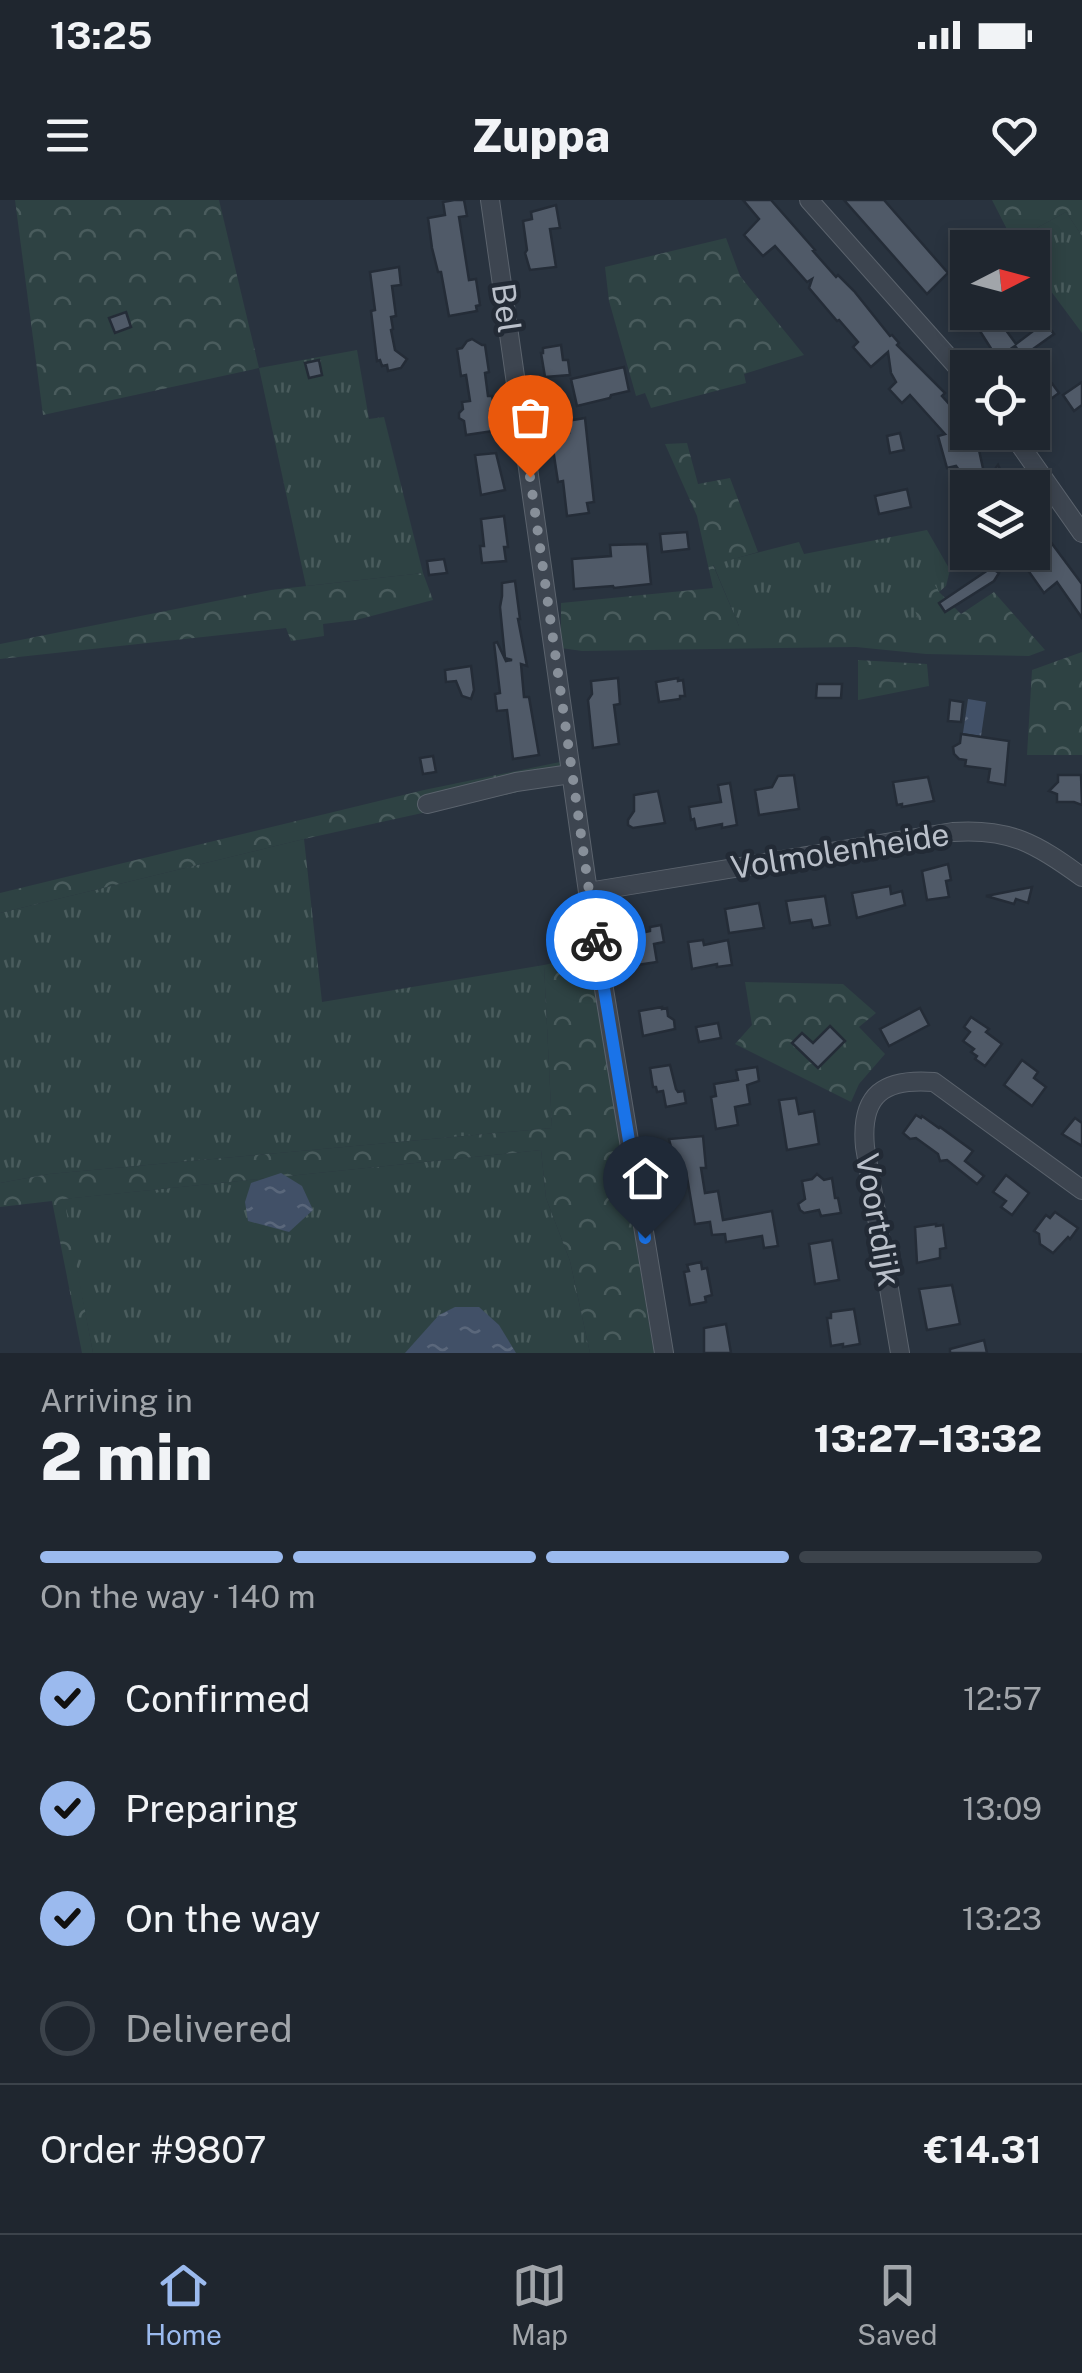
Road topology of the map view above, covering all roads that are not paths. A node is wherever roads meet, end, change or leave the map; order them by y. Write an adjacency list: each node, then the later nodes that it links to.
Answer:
1 (490, 200): 6 (street, Bel)
2 (809, 200): 3 (street)
3 (950, 359)
4 (1024, 450): 5 (street)
5 (1082, 534)
6 (571, 774): 7 (street); 9 (street, Bel)
7 (427, 804)
8 (1082, 877): 9 (street, Volmolenheide)
9 (588, 892): 11 (street, Bel)
10 (1082, 1190): 12 (street, Voortdijk)
11 (664, 1353)
12 (900, 1353)

